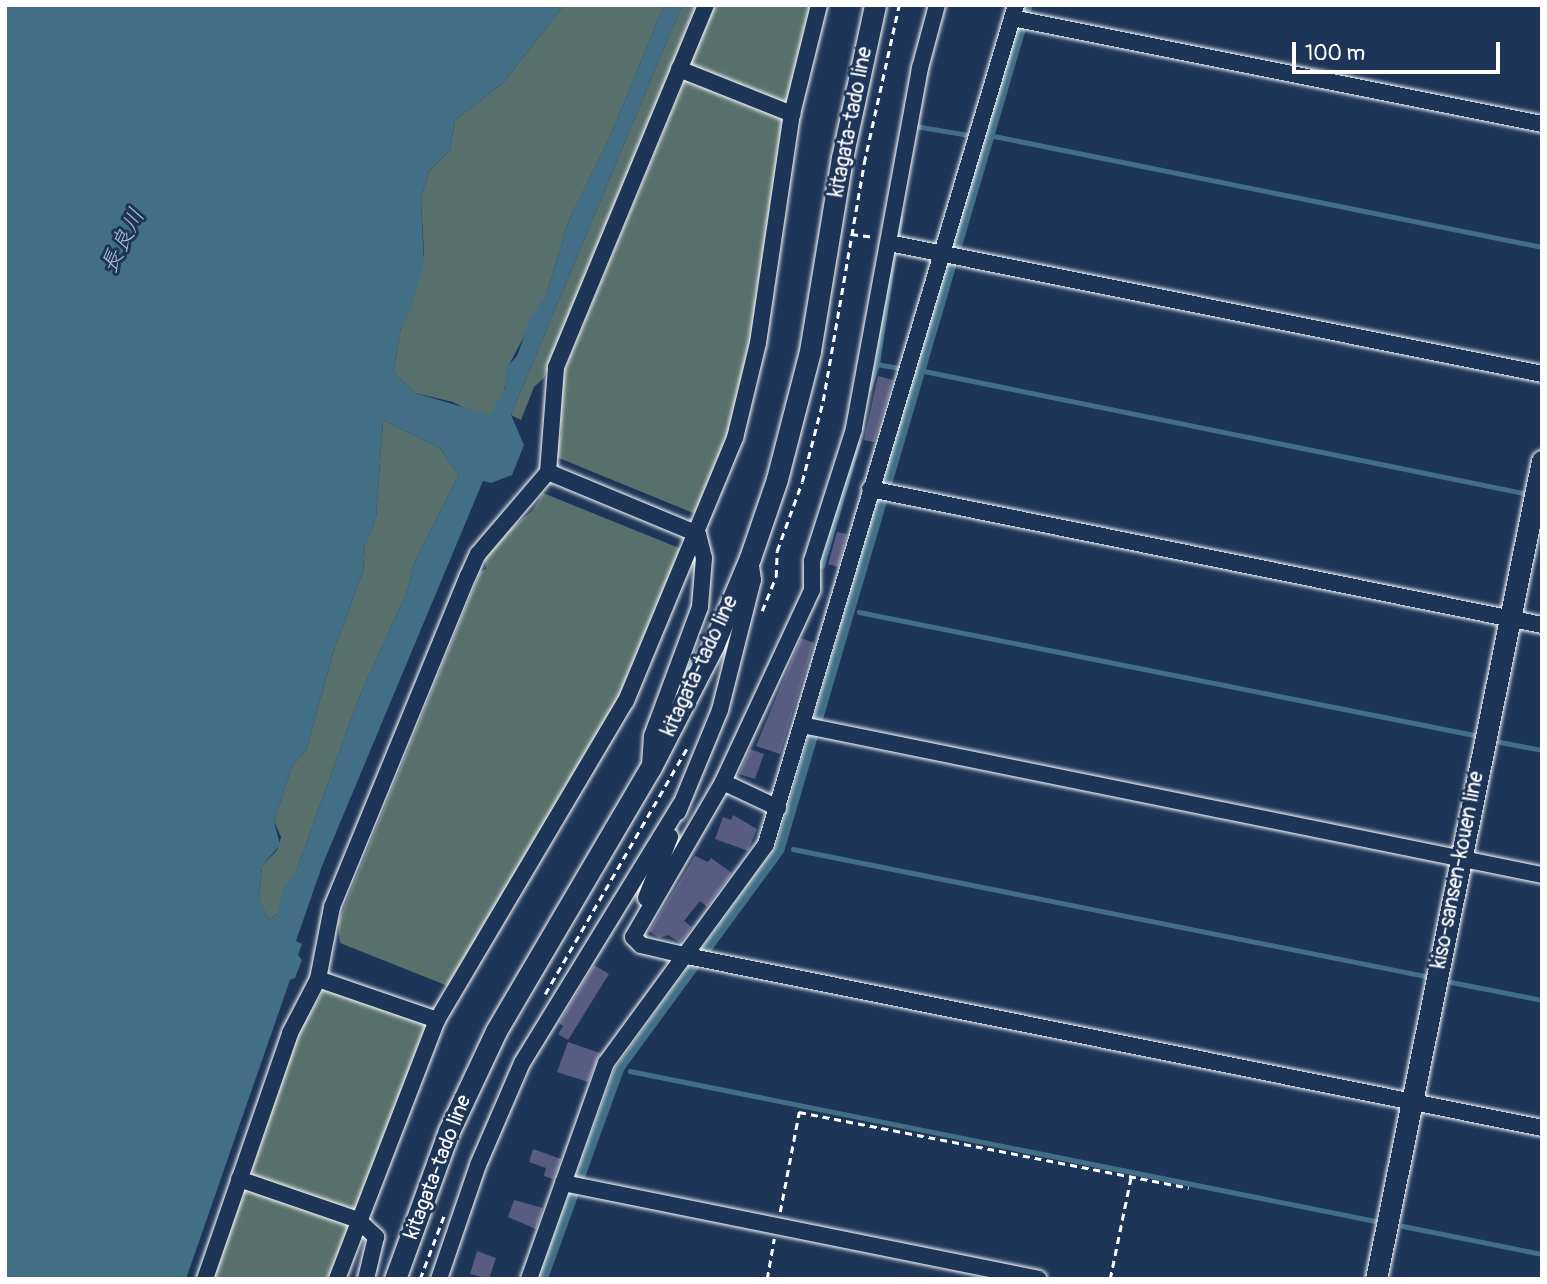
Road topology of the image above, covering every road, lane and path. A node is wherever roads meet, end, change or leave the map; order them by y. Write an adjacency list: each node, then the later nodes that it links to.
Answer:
1 (706, 5): 6 (street)
2 (819, 5): 7 (street)
3 (875, 5): 9 (main road, kitagata-tado line)
4 (937, 5): 10 (street)
5 (1019, 16): 8 (street); 11 (street)
6 (679, 69): 7 (street); 14 (street)
7 (792, 114): 16 (street)
8 (1542, 124)
9 (830, 231): 10 (path); 17 (main road, kitagata-tado line)
10 (889, 241): 11 (street); 22 (street)
11 (949, 255): 12 (street); 15 (street)
12 (1542, 374)
13 (1542, 461): 18 (main road, kiso-sansen-kouen line)
14 (548, 472): 16 (street); 29 (street)
15 (878, 491): 18 (street); 20 (street)
16 (698, 534): 21 (street); 30 (street)
17 (750, 558): 21 (main road, kitagata-tado line); 23 (street)
18 (1509, 618): 19 (street); 25 (main road, kiso-sansen-kouen line)
19 (1542, 625)
20 (809, 727): 24 (street); 25 (street)
21 (650, 769): 42 (main road, kitagata-tado line)
22 (723, 782): 24 (street); 27 (street)
23 (680, 805): 27 (street); 43 (street)
24 (778, 808): 28 (street)
25 (1460, 858): 26 (street); 31 (main road, kiso-sansen-kouen line)
26 (1542, 875)
27 (633, 937): 28 (street)
28 (695, 957): 31 (street); 35 (street)
29 (318, 979): 30 (street); 34 (street)
30 (437, 1020): 37 (street)
31 (1411, 1101): 32 (street); 48 (main road, kiso-sansen-kouen line)
32 (1542, 1128)
33 (1131, 1177): 36 (path); 38 (path); 47 (path)
34 (239, 1179): 37 (street); 39 (street)
35 (571, 1185): 38 (street); 44 (street)
36 (1189, 1188)
37 (358, 1220): 40 (street); 41 (street)
38 (777, 1226): 45 (path); 46 (street)
39 (205, 1279)
40 (337, 1279)
41 (366, 1279)
42 (395, 1279)
43 (439, 1279)
44 (529, 1279)
45 (766, 1279)
46 (1038, 1279)
47 (1111, 1279)
48 (1376, 1279)

